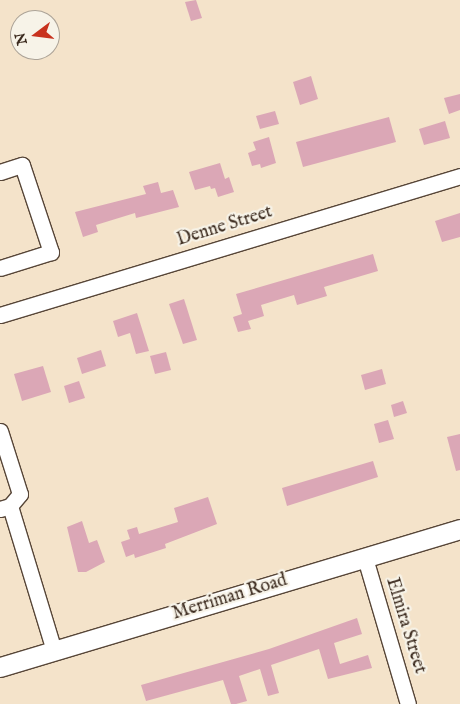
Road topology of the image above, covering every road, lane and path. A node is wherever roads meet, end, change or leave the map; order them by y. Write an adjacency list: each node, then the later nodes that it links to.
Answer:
1 (0, 172): 3 (street)
2 (460, 176): 4 (street, Denne Street)
3 (0, 268)
4 (0, 315)
5 (0, 433): 6 (street)
6 (6, 475): 7 (street)
7 (5, 508): 10 (street)
8 (460, 529): 9 (main road, Merriman Road)
9 (365, 558): 10 (main road, Merriman Road); 12 (street, Elmira Street)
10 (54, 651): 11 (main road, Merriman Road)
11 (0, 667)
12 (408, 704)

